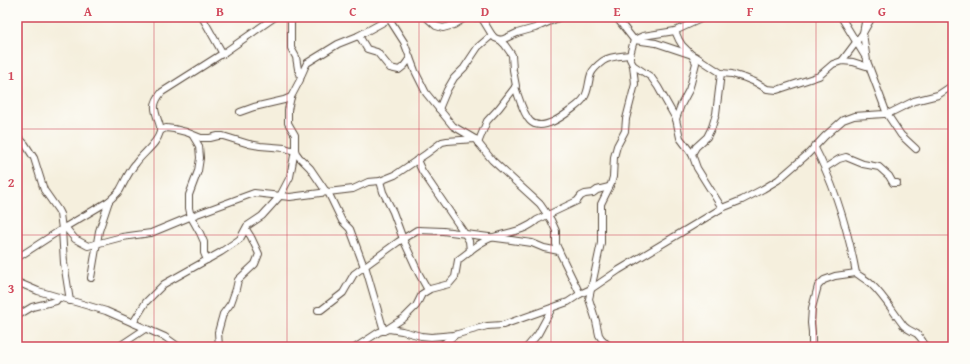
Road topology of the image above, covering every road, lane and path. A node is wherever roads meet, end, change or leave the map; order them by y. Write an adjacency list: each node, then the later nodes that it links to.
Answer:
1 (202, 17): 19 (street)
2 (275, 17): 19 (street)
3 (292, 17): 27 (street)
4 (426, 17): 14 (street)
5 (560, 17): 16 (street)
6 (616, 17): 17 (street)
7 (705, 17): 12 (street)
8 (841, 17): 18 (street)
9 (866, 17): 13 (street)
10 (872, 17): 13 (street)
11 (389, 18): 15 (street); 22 (street)
12 (675, 31): 17 (street); 21 (street)
13 (863, 33): 18 (street); 24 (street)
14 (492, 35): 16 (street); 31 (street)
15 (358, 36): 22 (street); 27 (street)
16 (500, 40): 29 (street)
17 (634, 40): 20 (street); 21 (street)
18 (856, 43): 23 (street); 24 (street)
19 (223, 54): 35 (street)
20 (630, 55): 25 (street); 29 (street)
21 (692, 55): 26 (street); 34 (street)
22 (410, 58): 31 (street)
23 (842, 60): 24 (street); 26 (street)
24 (868, 64): 33 (street)
25 (633, 65): 34 (street); 47 (street)
26 (721, 72): 42 (street)
27 (300, 76): 30 (street)
28 (953, 85): 33 (street)
29 (515, 88): 38 (street)
30 (291, 97): 32 (street); 41 (street)
31 (440, 109): 38 (street)
32 (240, 112)
33 (887, 114): 39 (street); 40 (street)
34 (676, 119): 42 (street)
35 (160, 131): 37 (street); 50 (street)
36 (17, 136): 54 (street)
37 (193, 136): 41 (street); 53 (street)
38 (477, 141): 43 (street); 52 (street)
39 (814, 146): 44 (street); 51 (street)
40 (916, 149)
41 (295, 150): 48 (street); 49 (street)
42 (692, 154): 51 (street)
43 (417, 160): 45 (street); 56 (street)
44 (825, 168): 46 (street); 65 (street)
45 (380, 181): 48 (street); 58 (street)
46 (897, 183)
47 (609, 187): 52 (street); 68 (street)
48 (328, 192): 49 (street); 64 (street)
49 (280, 196): 53 (street); 55 (street)
50 (109, 201): 54 (street); 59 (street)
51 (722, 208): 68 (street)
52 (548, 215): 57 (street); 61 (street)
53 (191, 217): 59 (street); 63 (street)
54 (63, 228): 59 (street); 62 (street); 72 (street)
55 (246, 229): 63 (street); 84 (street)
56 (464, 234): 57 (street); 58 (street); 60 (street)
57 (490, 238): 60 (street); 61 (street)
58 (403, 239): 64 (street); 69 (street)
59 (96, 243): 66 (street)
60 (470, 251): 69 (street)
61 (559, 251): 70 (street)
62 (17, 258)
63 (207, 260): 76 (street)
64 (365, 267): 74 (street); 78 (street)
65 (856, 273): 89 (street); 90 (street)
66 (91, 278)
67 (17, 282): 71 (street)
68 (591, 289): 70 (street); 88 (street)
69 (428, 290): 78 (street)
70 (580, 294): 73 (street)
71 (59, 297): 72 (street); 75 (street)
72 (70, 301): 76 (street)
73 (552, 308): 79 (street); 87 (street)
74 (318, 310)
75 (17, 316)
76 (133, 323): 77 (street)
77 (145, 329): 80 (street); 81 (street)
78 (384, 331): 79 (street); 85 (street)
79 (454, 335): 86 (street)
80 (171, 342): 82 (street); 83 (street)
81 (118, 347)
82 (166, 347)
83 (179, 347)
84 (219, 347)
85 (356, 347)
86 (439, 347)
87 (527, 347)
88 (610, 347)
89 (812, 347)
90 (925, 347)

